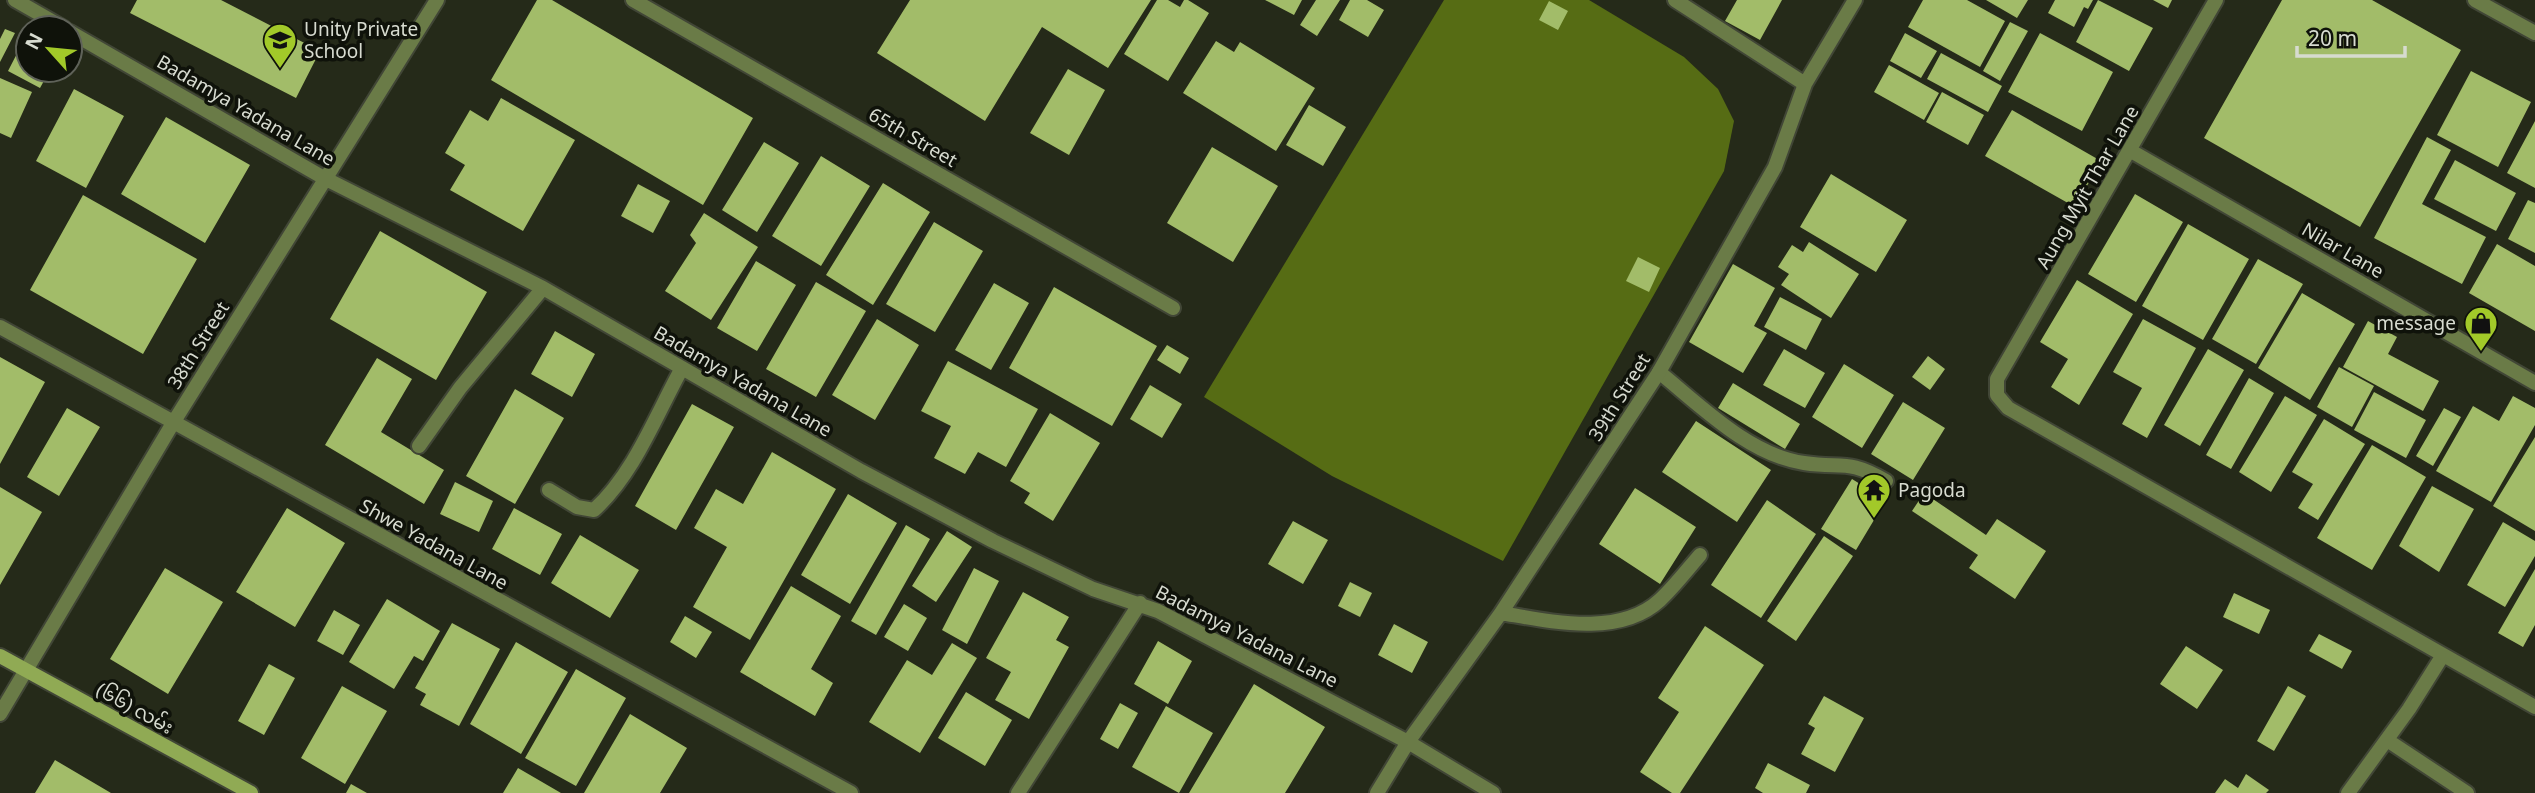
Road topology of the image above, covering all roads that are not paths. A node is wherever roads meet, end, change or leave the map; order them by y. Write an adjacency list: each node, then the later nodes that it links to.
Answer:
1 (15, 0): 8 (street)
2 (437, 0): 13 (street, 38th Street)
3 (634, 0): 15 (street, 65th Street)
4 (1675, 0): 11 (street)
5 (1855, 0): 11 (street, 39th Street)
6 (2216, 0): 12 (street, Aung Myit Thar Lane)
7 (2475, 0): 9 (street)
8 (40, 14)
9 (2535, 33)
10 (84, 40): 13 (street, Badamya Yadana Lane)
11 (1805, 84): 18 (street, 39th Street)
12 (2131, 151): 19 (street, Nilar Lane); 27 (street, Aung Myit Thar Lane)
13 (324, 178): 14 (street, Badamya Yadana Lane); 20 (street, 38th Street)
14 (543, 288): 17 (street, Badamya Yadana Lane); 21 (street)
15 (1173, 308)
16 (0, 327): 20 (street, Shwe Yadana Lane)
17 (682, 368): 23 (street); 25 (street, Badamya Yadana Lane)
18 (1659, 372): 22 (street); 26 (street, 39th Street)
19 (2535, 383)
20 (173, 423): 29 (street, 38th Street); 35 (street, Shwe Yadana Lane)
21 (419, 446)
22 (1886, 481)
23 (549, 490)
24 (1700, 555): 26 (street)
25 (1140, 603): 33 (street, Badamya Yadana Lane); 36 (street)
26 (1501, 613): 33 (street, 39th Street)
27 (2443, 654): 30 (street); 32 (street)
28 (0, 656): 29 (street, (၆၆) လမ်း)
29 (26, 670): 31 (street, 38th Street); 34 (street, (၆၆) လမ်း)
30 (2535, 707)
31 (0, 714)
32 (2387, 740): 39 (street); 40 (street)
33 (1408, 742): 37 (street, 39th Street); 38 (street, Badamya Yadana Lane)
34 (251, 793)
35 (851, 793)
36 (1018, 793)
37 (1377, 793)
38 (1493, 793)
39 (2348, 793)
40 (2467, 793)

